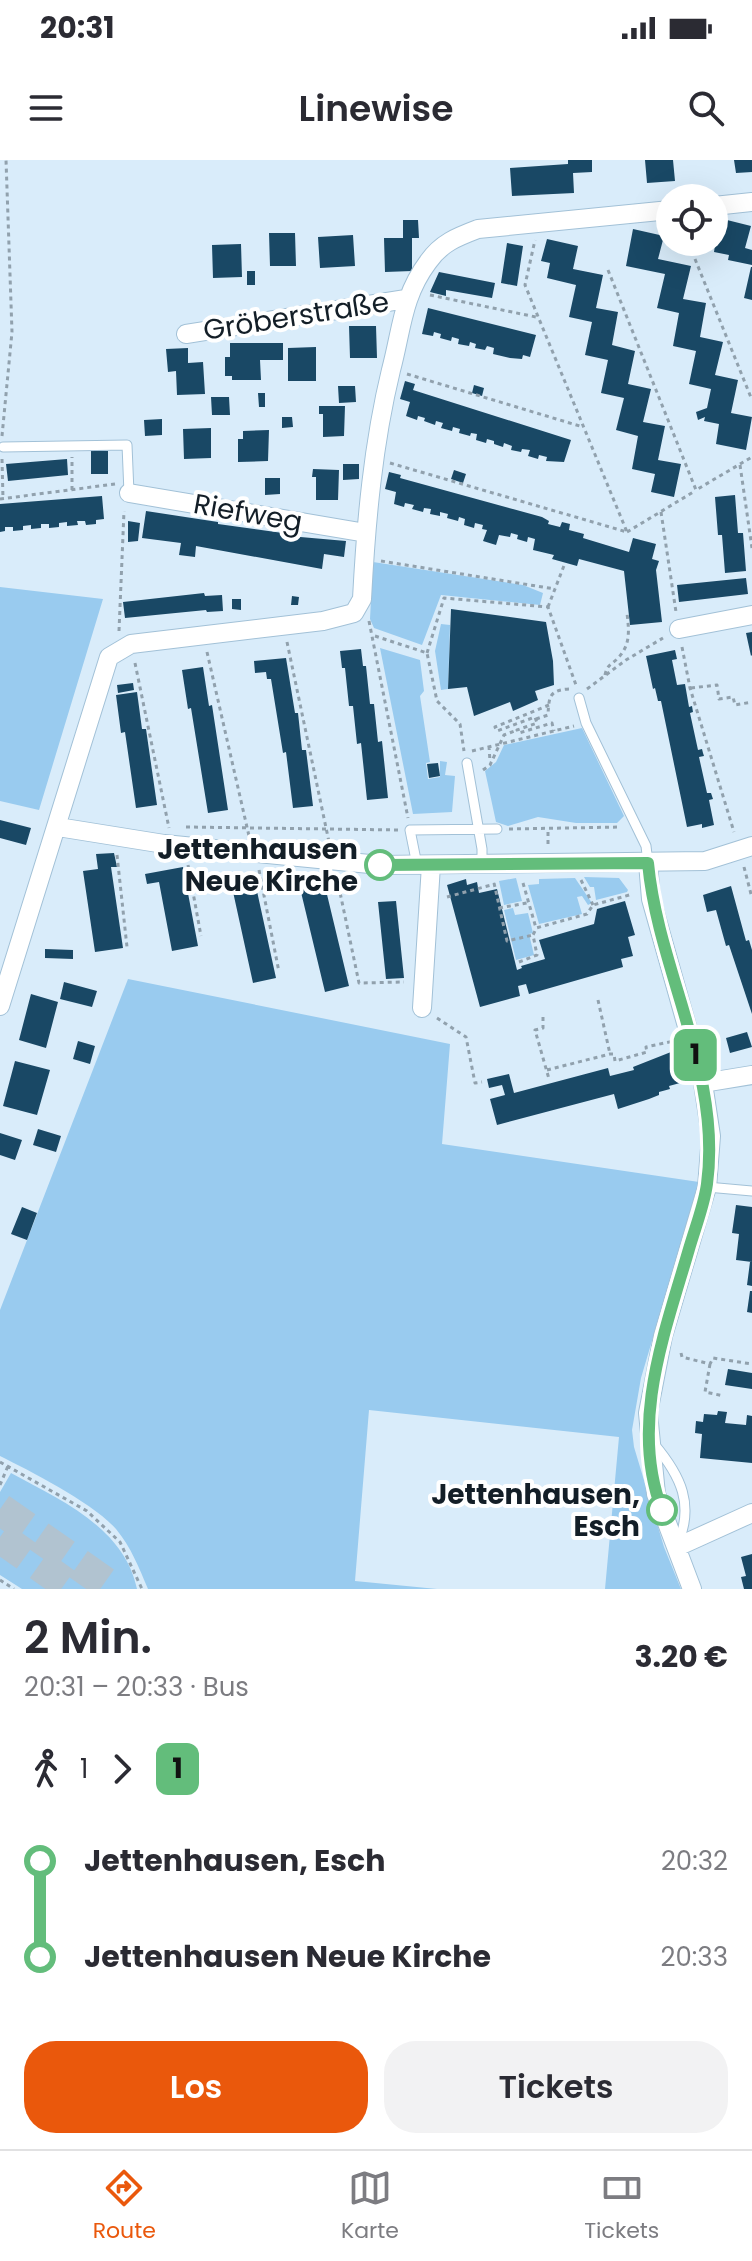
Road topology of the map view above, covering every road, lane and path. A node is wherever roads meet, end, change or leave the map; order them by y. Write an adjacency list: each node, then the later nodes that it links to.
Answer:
1 (6, 160): 15 (path)
2 (752, 202): 3 (street)
3 (728, 205)
4 (656, 211): 5 (street)
5 (539, 221): 8 (street); 9 (path)
6 (695, 259): 12 (path)
7 (608, 270): 21 (path)
8 (408, 295): 9 (path); 10 (street, Gröberstraße); 11 (street)
9 (537, 317): 13 (path)
10 (186, 334)
11 (391, 369): 13 (path); 17 (street)
12 (752, 400)
13 (583, 427): 24 (path)
14 (73, 445): 15 (lane); 19 (lane); 20 (path)
15 (3, 447): 22 (path)
16 (752, 457): 18 (path)
17 (375, 458): 24 (path); 25 (street)
18 (740, 464): 21 (path); 26 (path)
19 (129, 486): 20 (path); 25 (street, Riefweg); 38 (path)
20 (72, 490): 22 (path)
21 (696, 490): 23 (path)
22 (2, 499)
23 (661, 512): 24 (path); 35 (path)
24 (627, 532)
25 (366, 533): 27 (street)
26 (752, 548)
27 (364, 558): 29 (path); 30 (street)
28 (565, 563): 29 (path)
29 (555, 589): 31 (path)
30 (362, 599): 34 (street); 36 (path)
31 (548, 607): 39 (path); 44 (path)
32 (627, 613): 40 (path)
33 (752, 615): 35 (street)
34 (286, 626): 37 (street); 59 (path)
35 (679, 629): 40 (path); 41 (path)
36 (374, 635): 39 (path); 62 (path)
37 (204, 636): 38 (street); 58 (path)
38 (127, 646): 55 (street); 56 (path)
39 (427, 653): 51 (path)
40 (605, 675): 42 (path)
41 (690, 688): 43 (path); 64 (path)
42 (579, 698): 46 (lane)
43 (752, 702)
44 (549, 705): 45 (path); 45 (path)
45 (536, 719): 47 (path)
46 (586, 723): 48 (path); 54 (lane)
47 (517, 730): 48 (path); 49 (path)
48 (554, 731): 49 (path)
49 (501, 744): 50 (path); 52 (path)
50 (489, 746): 51 (path); 52 (path)
51 (466, 758): 53 (lane)
52 (490, 765): 53 (path)
53 (470, 779): 63 (lane)
54 (637, 826): 60 (path); 71 (lane)
55 (58, 827): 72 (street); 89 (street)
56 (158, 827)
57 (185, 827): 58 (path)
58 (247, 827): 59 (path)
59 (327, 828): 62 (path); 66 (path)
60 (548, 828): 61 (path); 67 (path)
61 (497, 829): 63 (lane)
62 (410, 830): 63 (lane); 72 (lane)
63 (479, 830): 73 (lane)
64 (735, 835)
65 (116, 846): 87 (path)
66 (331, 850)
67 (548, 852)
68 (747, 853): 71 (street); 79 (path)
69 (186, 854): 86 (path)
70 (257, 861): 90 (path)
71 (648, 863): 73 (street); 102 (street)
72 (424, 865): 73 (street); 91 (street)
73 (487, 870): 77 (path)
74 (336, 872): 91 (path)
75 (577, 873): 81 (path)
76 (521, 875): 80 (path)
77 (495, 884): 82 (path); 83 (path)
78 (634, 894): 81 (path)
79 (752, 898)
80 (529, 902): 82 (path); 84 (path)
81 (593, 905): 84 (path)
82 (499, 908): 85 (path)
83 (445, 911)
84 (536, 928): 85 (path)
85 (533, 935): 88 (path)
86 (201, 936)
87 (127, 947)
88 (519, 962)
89 (6, 964): 93 (street)
90 (279, 972)
91 (424, 982): 94 (street)
92 (598, 1000): 97 (path)
93 (0, 1006)
94 (422, 1008): 101 (path)
95 (543, 1017): 98 (path)
96 (674, 1041): 97 (path)
97 (610, 1054): 98 (path)
98 (547, 1070): 100 (path)
99 (752, 1075): 102 (street)
100 (549, 1079)
101 (482, 1082)
102 (703, 1083): 103 (street)
103 (707, 1187): 104 (lane); 113 (street)
104 (752, 1191)
105 (681, 1353): 106 (path)
106 (710, 1364): 107 (path); 108 (path)
107 (752, 1364)
108 (724, 1396)
109 (0, 1462): 110 (path)
110 (8, 1466): 111 (path); 116 (path)
111 (0, 1485)
112 (752, 1513): 113 (street)
113 (677, 1547): 117 (street)
114 (0, 1580): 115 (path)
115 (14, 1589)
116 (142, 1589)
117 (692, 1589)

